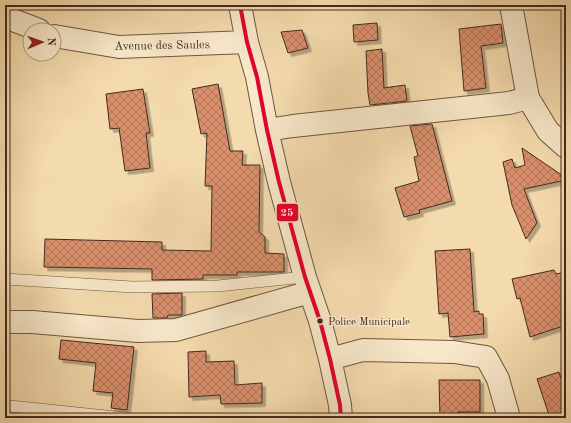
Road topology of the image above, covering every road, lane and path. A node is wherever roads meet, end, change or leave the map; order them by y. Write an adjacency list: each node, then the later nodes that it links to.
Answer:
1 (240, 5): 6 (street)
2 (511, 5): 7 (street)
3 (5, 17): 4 (street)
4 (22, 24)
5 (62, 37): 6 (street, Avenue des Saules)
6 (247, 42): 8 (street)
7 (528, 98): 8 (street); 9 (street)
8 (267, 130): 11 (street)
9 (566, 147)
10 (5, 279): 11 (lane)
11 (308, 285): 12 (street); 13 (street)
12 (5, 322)
13 (330, 359): 16 (street); 17 (street)
14 (5, 407): 15 (lane)
15 (125, 418)
16 (341, 418)
17 (510, 418)

